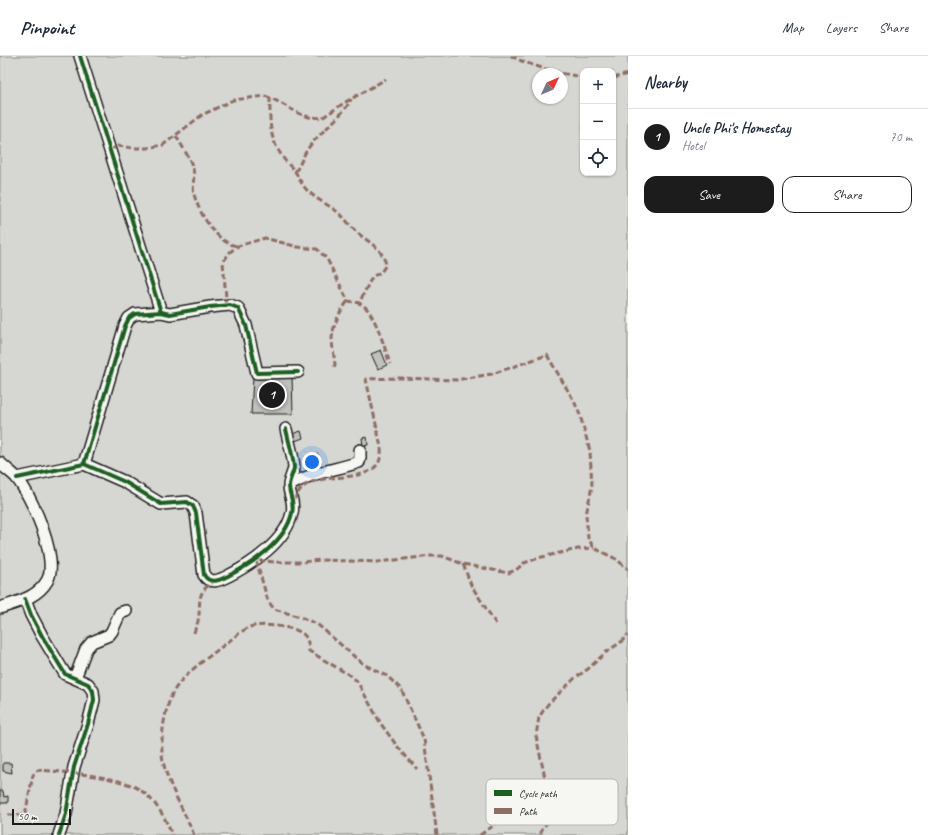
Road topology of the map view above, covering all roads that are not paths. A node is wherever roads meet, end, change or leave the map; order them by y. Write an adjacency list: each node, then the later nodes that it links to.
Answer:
1 (80, 56): 2 (street)
2 (161, 312): 3 (street); 7 (street)
3 (298, 372)
4 (286, 429): 9 (street)
5 (360, 450): 9 (street)
6 (0, 463): 8 (street)
7 (84, 464): 8 (street); 9 (street)
8 (17, 478): 10 (street)
9 (289, 486)
10 (25, 599): 11 (street); 13 (street)
11 (0, 608)
12 (126, 611): 13 (street)
13 (74, 678): 14 (street)
14 (59, 835)

